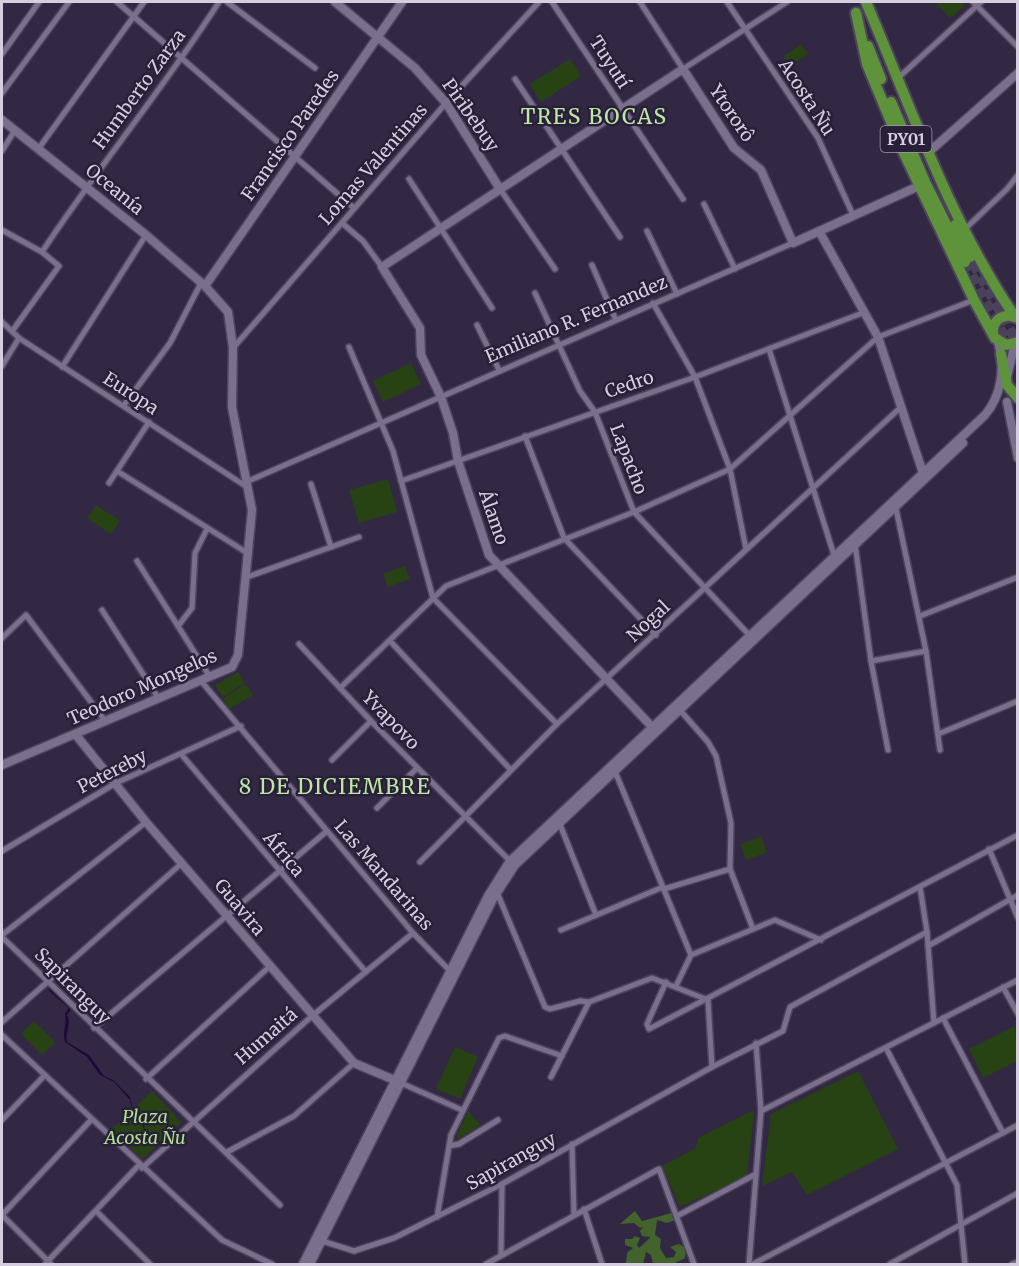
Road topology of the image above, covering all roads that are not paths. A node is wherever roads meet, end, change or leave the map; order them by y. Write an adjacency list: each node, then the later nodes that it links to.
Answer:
1 (39, 2): 22 (street)
2 (69, 2): 29 (street)
3 (117, 2): 18 (street)
4 (144, 2): 18 (street)
5 (219, 2): 23 (street, Humberto Zarza)
6 (227, 2): 24 (street)
7 (335, 2): 20 (street, Piribebuy)
8 (402, 2): 20 (street, Francisco Paredes)
9 (539, 2): 30 (street, Lomas Valentinas)
10 (552, 2): 31 (street, Tuyutí)
11 (640, 2): 25 (street, Ytororô)
12 (727, 2): 19 (street, Acosta Ñu)
13 (787, 2): 19 (street)
14 (851, 2): 17 (highway, PY01)
15 (866, 2): 27 (highway)
16 (976, 3): 21 (street); 27 (street)
17 (858, 7): 42 (highway); 58 (highway, PY01)
18 (134, 16): 23 (street); 34 (street)
19 (745, 28): 25 (street); 47 (street, Acosta Ñu)
20 (377, 38): 30 (street, Piribebuy); 38 (street, Francisco Paredes)
21 (1017, 47)
22 (2, 54)
23 (183, 59): 38 (street); 41 (street, Humberto Zarza)
24 (315, 68)
25 (683, 69): 31 (street); 56 (street, Ytororô)
26 (1017, 73): 37 (street)
27 (898, 78): 37 (highway)
28 (515, 79): 35 (street)
29 (2, 93)
30 (446, 103): 43 (street, Piribebuy); 46 (street, Lomas Valentinas)
31 (623, 109): 35 (street); 44 (street, Tuyutí)
32 (2, 120): 33 (street, Oceanía)
33 (15, 129): 34 (street, Oceanía); 36 (street)
34 (39, 148): 41 (street, Oceanía)
35 (563, 149): 43 (street); 55 (street)
36 (2, 151)
37 (929, 152): 50 (highway)
38 (295, 157): 46 (street); 63 (street, Francisco Paredes)
39 (1017, 175): 50 (street)
40 (409, 179): 49 (street)
41 (86, 186): 54 (street, Oceanía); 57 (street, Humberto Zarza)
42 (919, 186): 47 (street, Emiliano R. Fernandez); 66 (highway)
43 (500, 189): 49 (street); 61 (street, Piribebuy)
44 (683, 199)
45 (704, 204): 62 (street)
46 (354, 208): 48 (street, Lomas Valentinas)
47 (853, 215): 52 (street, Emiliano R. Fernandez)
48 (342, 222): 60 (street); 81 (street, Lomas Valentinas)
49 (442, 228): 60 (street); 68 (street)
50 (965, 229): 70 (highway)
51 (647, 231): 65 (street)
52 (819, 231): 56 (street, Emiliano R. Fernandez); 69 (street)
53 (2, 232): 57 (street)
54 (146, 235): 63 (street, Oceanía); 85 (street)
55 (620, 237)
56 (793, 243): 62 (street, Emiliano R. Fernandez)
57 (42, 252): 74 (street)
58 (968, 261)
59 (592, 265): 71 (street)
60 (382, 267): 89 (street, Álamo)
61 (555, 269)
62 (735, 269): 65 (street, Emiliano R. Fernandez)
63 (203, 285): 81 (street, Teodoro Mongelos); 91 (street)
64 (535, 293): 79 (street, Lapacho)
65 (676, 294): 67 (street, Emiliano R. Fernandez)
66 (974, 300): 75 (street); 77 (highway)
67 (653, 303): 71 (street, Emiliano R. Fernandez); 87 (street)
68 (492, 308)
69 (865, 311): 75 (street); 82 (street, Cedro)
70 (1017, 314): 77 (highway)
71 (615, 318): 79 (street, Emiliano R. Fernandez)
72 (2, 322): 74 (street, Europa)
73 (477, 324): 86 (street)
74 (13, 330): 76 (street, Europa)
75 (878, 337): 92 (street); 94 (street)
76 (19, 338): 84 (street); 85 (street, Europa)
77 (996, 338): 78 (highway); 83 (street)
78 (1016, 342): 88 (street)
79 (558, 346): 86 (street, Emiliano R. Fernandez); 93 (street, Lapacho)
80 (349, 347): 97 (street)
81 (233, 348): 107 (street, Teodoro Mongelos)
82 (769, 349): 87 (street, Cedro); 94 (street)
83 (1001, 354): 88 (highway); 103 (street)
84 (2, 366)
85 (62, 367): 91 (street, Europa)
86 (499, 370): 89 (street, Emiliano R. Fernandez)
87 (695, 377): 93 (street, Cedro); 101 (street)
88 (1006, 383): 90 (street); 90 (highway)
89 (441, 397): 97 (street, Emiliano R. Fernandez); 100 (street, Álamo)
90 (1010, 401): 95 (street); 103 (street)
91 (124, 405): 96 (street, Europa)
92 (901, 407): 103 (street); 108 (street, Nogal)
93 (594, 412): 98 (street, Cedro); 110 (street, Lapacho)
94 (791, 415): 101 (street); 108 (street)
95 (1015, 415): 99 (street)
96 (149, 422): 102 (street); 107 (street, Europa)
97 (382, 423): 104 (street); 107 (street, Emiliano R. Fernandez)
98 (525, 436): 100 (street, Cedro); 113 (street)
99 (1017, 458)
100 (458, 461): 104 (street, Cedro); 120 (street, Álamo)
101 (730, 469): 110 (street); 116 (street)
102 (117, 471): 105 (street); 111 (street)
103 (923, 476): 109 (street)
104 (401, 481): 124 (street)
105 (110, 483)
106 (311, 484): 115 (street)
107 (247, 485): 117 (street, Teodoro Mongelos)
108 (813, 488): 116 (street, Nogal); 118 (street)
109 (894, 502): 114 (street); 126 (street)
110 (634, 512): 113 (street); 123 (street, Lapacho)
111 (207, 529): 117 (street); 127 (street)
112 (359, 537): 115 (street)
113 (564, 538): 120 (street); 128 (street)
114 (850, 546): 118 (street); 129 (street); 134 (street)
115 (331, 547): 121 (street)
116 (746, 549): 123 (street, Nogal)
117 (249, 554): 121 (street, Teodoro Mongelos)
118 (834, 555): 129 (street)
119 (137, 561): 127 (street)
120 (495, 565): 124 (street); 136 (street, Álamo)
121 (247, 577): 135 (street, Teodoro Mongelos)
122 (1017, 577): 126 (street)
123 (705, 588): 128 (street, Nogal); 129 (street, Lapacho)
124 (433, 598): 131 (street); 144 (street)
125 (102, 610): 139 (street)
126 (920, 616): 133 (street)
127 (178, 626): 135 (street)
128 (657, 635): 136 (street, Nogal)
129 (751, 637): 141 (street); 146 (street)
130 (2, 638): 143 (street)
131 (390, 641): 138 (street); 156 (street)
132 (299, 644): 138 (street, Yvapovo)
133 (926, 651): 134 (street); 147 (street)
134 (871, 661): 149 (street)
135 (210, 677): 137 (street, Teodoro Mongelos)
136 (605, 680): 144 (street, Nogal); 146 (street, Álamo)
137 (201, 681): 139 (street, Teodoro Mongelos); 145 (street, Las Mandarinas)
138 (340, 688): 142 (street, Yvapovo)
139 (159, 699): 143 (street, Teodoro Mongelos)
140 (1017, 701): 147 (street)
141 (680, 709): 146 (street); 169 (street)
142 (371, 721): 152 (street); 155 (street, Yvapovo)
143 (106, 722): 148 (street, Teodoro Mongelos)
144 (557, 724): 156 (street, Nogal)
145 (241, 726): 151 (street, Petereby); 162 (street, Las Mandarinas)
146 (653, 729): 154 (street)
147 (938, 734): 150 (street)
148 (76, 735): 153 (street, Teodoro Mongelos); 157 (street, Guavira)
149 (888, 750)
150 (940, 750)
151 (181, 754): 157 (street, Petereby); 170 (street, África)
152 (332, 760)
153 (2, 765)
154 (613, 767): 160 (street); 171 (street)
155 (417, 768): 158 (street); 159 (street, Yvapovo)
156 (511, 770): 159 (street, Nogal)
157 (116, 783): 161 (street, Guavira); 165 (street, Petereby)
158 (378, 808)
159 (465, 815): 166 (street, Nogal); 168 (street, Yvapovo)
160 (558, 819): 168 (street); 176 (street)
161 (146, 822): 167 (street, Guavira); 183 (street)
162 (327, 831): 170 (street); 182 (street, Las Mandarinas)
163 (1017, 835): 164 (street)
164 (989, 849): 172 (street); 175 (street)
165 (2, 850)
166 (420, 862)
167 (182, 863): 177 (street, Guavira); 190 (street)
168 (512, 863): 173 (street)
169 (730, 869): 171 (street); 179 (street)
170 (279, 872): 177 (street); 188 (street, África)
171 (664, 888): 176 (street); 186 (street)
172 (920, 888): 181 (street); 184 (street)
173 (496, 889): 189 (street); 196 (street)
174 (1017, 896): 175 (street)
175 (1010, 899): 178 (street); 185 (street)
176 (596, 915): 180 (street)
177 (227, 916): 187 (street, Guavira); 202 (street)
178 (1017, 918)
179 (753, 929): 184 (street); 186 (street)
180 (561, 930)
181 (927, 932): 185 (street); 204 (street, Sapiranguy)
182 (413, 933): 188 (street, Humaitá); 189 (street, Las Mandarinas)
183 (2, 936): 190 (street, Sapiranguy)
184 (821, 940): 195 (street)
185 (928, 946): 201 (street)
186 (691, 956): 193 (street)
187 (270, 967): 198 (street, Guavira); 211 (street)
188 (366, 972): 198 (street, Humaitá)
189 (453, 973): 212 (street)
190 (48, 980): 200 (street); 202 (street, Sapiranguy)
191 (1017, 980): 194 (street)
192 (666, 982): 193 (street); 195 (street); 196 (street)
193 (675, 986): 195 (street)
194 (1003, 987): 197 (street); 199 (street)
195 (708, 1000): 208 (street)
196 (589, 1002): 206 (street)
197 (1017, 1014)
198 (312, 1016): 207 (street, Guavira); 217 (street, Humaitá)
199 (943, 1018): 201 (street); 220 (street)
200 (2, 1022)
201 (933, 1023): 205 (street)
202 (94, 1028): 211 (street, Sapiranguy)
203 (2, 1035): 209 (street)
204 (756, 1043): 208 (street, Sapiranguy); 214 (street)
205 (886, 1048): 214 (street); 224 (street)
206 (562, 1056): 210 (street); 213 (street)
207 (354, 1063): 212 (street, Guavira); 223 (street)
208 (712, 1067): 221 (street, Sapiranguy)
209 (45, 1076): 215 (street); 216 (street)
210 (552, 1077)
211 (146, 1079): 217 (street, Sapiranguy)
212 (398, 1082): 213 (street); 237 (street)
213 (462, 1110): 222 (street)
214 (761, 1112): 226 (street)
215 (2, 1120)
216 (91, 1120): 225 (street); 233 (street)
217 (193, 1120): 223 (street, Sapiranguy); 225 (street, Humaitá)
218 (498, 1120): 222 (street)
219 (1017, 1125): 220 (street)
220 (1003, 1133): 224 (street)
221 (572, 1144): 227 (street, Sapiranguy); 232 (street)
222 (449, 1146): 235 (street)
223 (227, 1152): 229 (street, Sapiranguy)
224 (947, 1162): 236 (street); 249 (street)
225 (141, 1166): 231 (street, Humaitá); 242 (street)
226 (756, 1174): 234 (street); 248 (street)
227 (502, 1184): 235 (street, Sapiranguy); 238 (street)
228 (1017, 1194): 236 (street)
229 (280, 1205)
230 (584, 1209): 232 (street); 234 (street); 246 (street)
231 (96, 1211): 240 (street, Humaitá); 241 (street)
232 (574, 1214): 238 (street)
233 (2, 1215): 240 (street)
234 (677, 1216): 247 (street)
235 (437, 1217): 237 (street, Sapiranguy)
236 (962, 1226): 250 (street); 251 (street)
237 (319, 1240): 243 (street); 244 (street)
238 (501, 1255): 245 (street)
239 (1017, 1262): 252 (street)
240 (48, 1264)
241 (150, 1264)
242 (272, 1264)
243 (303, 1264)
244 (310, 1264)
245 (486, 1264)
246 (602, 1264)
247 (694, 1264)
248 (749, 1264)
249 (753, 1264)
250 (890, 1264)
251 (965, 1264)
252 (1012, 1264)

